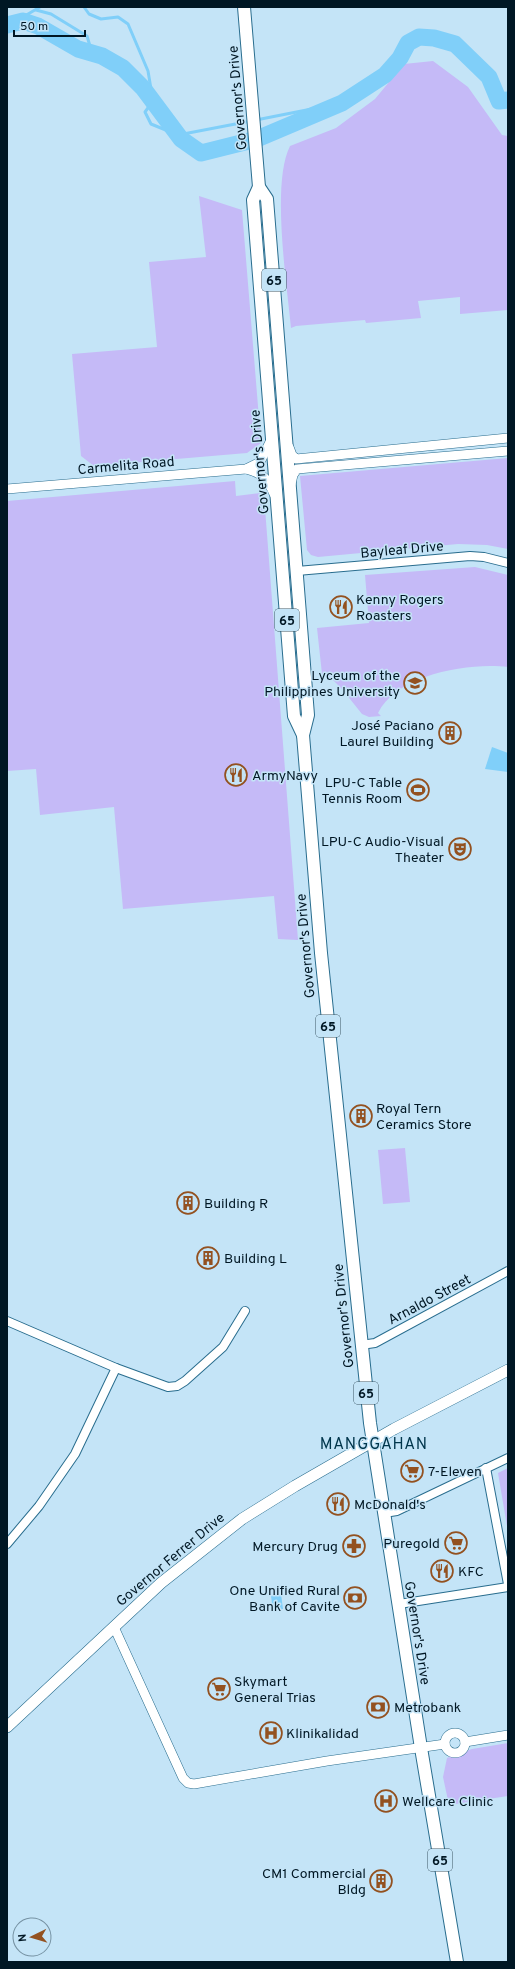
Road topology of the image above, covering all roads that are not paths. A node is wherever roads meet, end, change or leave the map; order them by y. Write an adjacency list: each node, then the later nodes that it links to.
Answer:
1 (244, 7): 2 (main road, Governor's Drive / 65)
2 (259, 187): 3 (main road, Governor's Drive / 65); 5 (main road, Governor's Drive / 65)
3 (272, 435): 7 (street); 10 (main road, Governor's Drive / 65)
4 (508, 438): 5 (street)
5 (287, 444): 8 (main road, Governor's Drive / 65)
6 (508, 451): 8 (street)
7 (246, 468): 9 (street, Carmelita Road); 10 (street)
8 (291, 486): 12 (main road, Governor's Drive / 65)
9 (7, 489)
10 (278, 503): 13 (main road, Governor's Drive / 65)
11 (508, 563): 12 (street, Bayleaf Drive)
12 (297, 571): 13 (main road, Governor's Drive / 65)
13 (303, 734): 17 (main road, Governor's Drive / 65)
14 (508, 1271): 17 (street, Arnaldo Street)
15 (245, 1312): 18 (street)
16 (7, 1321): 18 (street)
17 (361, 1344): 20 (main road, Governor's Drive / 65)
18 (116, 1368): 24 (street)
19 (508, 1370): 20 (main road, Governor Ferrer Drive)
20 (373, 1442): 23 (main road, Governor's Drive / 65); 28 (main road, Governor Ferrer Drive)
21 (508, 1458): 22 (street)
22 (486, 1468): 23 (street); 25 (street)
23 (384, 1513): 27 (main road, Governor's Drive / 65)
24 (7, 1544)
25 (508, 1584)
26 (508, 1587): 27 (street)
27 (399, 1604): 33 (main road, Governor's Drive / 65)
28 (114, 1627): 29 (main road, Governor Ferrer Drive); 33 (street)
29 (7, 1726)
30 (508, 1734): 31 (street)
31 (465, 1742): 32 (street); 32 (street)
32 (445, 1744): 33 (street)
33 (421, 1748): 34 (main road, Governor's Drive / 65)
34 (458, 1962)

